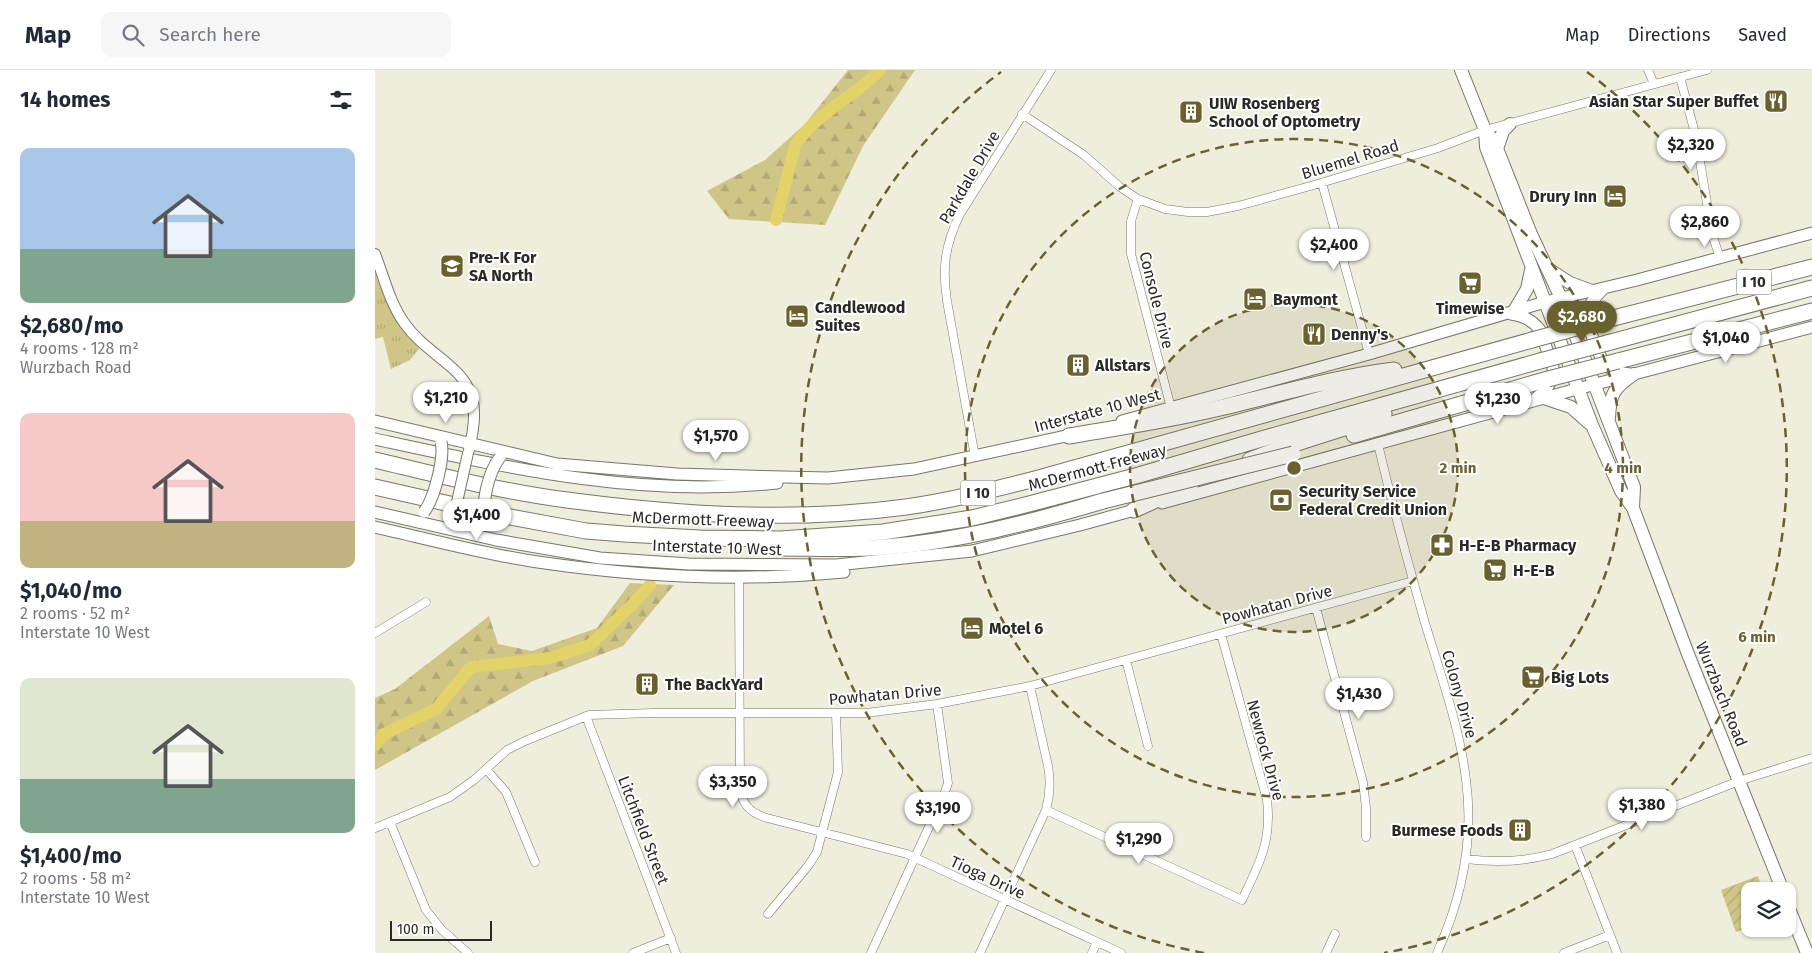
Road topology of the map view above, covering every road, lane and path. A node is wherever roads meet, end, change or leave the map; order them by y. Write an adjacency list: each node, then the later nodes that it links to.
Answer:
1 (1051, 70): 7 (street, Parkdale Drive)
2 (1461, 70): 9 (main road, Wurzbach Road)
3 (1648, 70): 6 (street)
4 (1707, 70): 5 (street, Bluemel Road)
5 (1680, 78): 6 (street, Bluemel Road); 16 (street)
6 (1654, 84): 8 (street, Bluemel Road)
7 (1022, 114): 12 (street, Bluemel Road); 45 (street, Parkdale Drive)
8 (1510, 124): 9 (street, Bluemel Road); 10 (main road)
9 (1485, 130): 10 (main road, Wurzbach Road); 11 (street, Bluemel Road); 18 (main road, Wurzbach Road)
10 (1497, 149): 19 (main road, Wurzbach Road)
11 (1322, 183): 12 (street, Bluemel Road); 28 (street)
12 (1138, 199): 35 (street, Console Drive)
13 (1812, 233): 16 (main road, Interstate 10 West)
14 (375, 254): 43 (street)
15 (1812, 257): 22 (highway)
16 (1720, 258): 21 (main road, Interstate 10 West)
17 (1812, 267): 22 (highway, McDermott Freeway / I 10)
18 (1531, 268): 24 (main road, Wurzbach Road); 26 (main road)
19 (1548, 268): 21 (main road); 23 (main road, Wurzbach Road)
20 (1812, 288): 32 (highway, McDermott Freeway / I 10, bridge)
21 (1598, 290): 23 (main road, Interstate 10 West); 30 (main road)
22 (1697, 297): 29 (highway, McDermott Freeway / I 10, bridge)
23 (1561, 298): 24 (main road, Interstate 10 West); 31 (main road, Wurzbach Road)
24 (1545, 302): 26 (main road, Interstate 10 West); 33 (main road, Wurzbach Road)
25 (1812, 311): 55 (highway, bridge)
26 (1512, 312): 28 (main road, Interstate 10 West); 34 (main road)
27 (1812, 327): 30 (main road, Interstate 10 West)
28 (1369, 354): 35 (main road, Interstate 10 West)
29 (1445, 364): 40 (highway); 46 (highway, McDermott Freeway / I 10)
30 (1634, 374): 31 (main road, Interstate 10 West); 37 (main road)
31 (1595, 384): 33 (main road, Interstate 10 West); 37 (main road, Wurzbach Road)
32 (1452, 386): 50 (highway); 55 (highway, McDermott Freeway / I 10)
33 (1577, 389): 34 (main road, Interstate 10 West); 38 (main road, Wurzbach Road)
34 (1539, 400): 38 (main road); 42 (main road, Interstate 10 West)
35 (1171, 408): 40 (main road, Interstate 10 West)
36 (375, 421): 39 (main road, Interstate 10 West)
37 (1609, 423): 49 (main road, Wurzbach Road)
38 (1592, 425): 49 (main road, Wurzbach Road)
39 (431, 434): 43 (main road, Interstate 10 West); 52 (main road, bridge)
40 (1069, 436): 45 (main road, Interstate 10 West)
41 (375, 439): 47 (main road)
42 (1377, 444): 50 (main road, Interstate 10 West); 59 (street, Colony Drive)
43 (469, 448): 44 (main road, Interstate 10 West); 53 (street, bridge)
44 (517, 454): 47 (main road, Interstate 10 West); 56 (main road, bridge)
45 (975, 457): 47 (main road, Interstate 10 West)
46 (375, 460)
47 (828, 478)
48 (375, 487): 55 (highway, McDermott Freeway / I 10)
49 (1633, 508): 73 (main road, Wurzbach Road)
50 (1134, 510): 57 (main road, Interstate 10 West)
51 (375, 512): 52 (main road, Interstate 10 West)
52 (403, 519): 53 (main road, Interstate 10 West)
53 (451, 525): 56 (main road, Interstate 10 West)
54 (375, 527): 58 (main road)
55 (700, 538)
56 (496, 540): 57 (main road, Interstate 10 West)
57 (954, 554): 58 (main road)
58 (739, 577): 67 (street, Tioga Drive)
59 (1413, 581): 61 (street, Powhatan Drive); 81 (street, Colony Drive)
60 (426, 602): 62 (street)
61 (1316, 608): 63 (street, Powhatan Drive); 78 (street)
62 (375, 633)
63 (1221, 634): 64 (street, Powhatan Drive); 74 (street, Newrock Drive)
64 (1126, 660): 65 (street, Powhatan Drive); 70 (street)
65 (1030, 686): 66 (street, Powhatan Drive); 74 (street)
66 (937, 704): 68 (street, Powhatan Drive); 80 (street)
67 (740, 713): 68 (street, Powhatan Drive); 69 (street, Powhatan Drive); 77 (street, Tioga Drive)
68 (836, 713): 77 (street)
69 (586, 716): 72 (street, Powhatan Drive); 89 (street, Litchfield Street)
70 (1148, 746)
71 (1812, 758): 73 (street)
72 (486, 769): 75 (street, Powhatan Drive); 82 (street)
73 (1739, 781): 79 (street); 83 (main road, Wurzbach Road)
74 (1046, 810): 84 (street)
75 (390, 822): 76 (street, Powhatan Drive); 91 (street)
76 (375, 828)
77 (822, 832): 80 (street, Tioga Drive); 85 (street)
78 (1366, 837)
79 (1575, 845): 81 (street); 88 (street)
80 (915, 858): 84 (street, Tioga Drive); 94 (street)
81 (1466, 859): 99 (street, Colony Drive)
82 (535, 862)
83 (1779, 882)
84 (1004, 900): 90 (street, Tioga Drive); 95 (street)
85 (768, 914)
86 (1796, 926): 102 (main road)
87 (1335, 934): 98 (street)
88 (1610, 935): 100 (street); 101 (street)
89 (671, 938): 92 (street); 93 (street, Litchfield Street)
90 (1097, 942): 96 (street); 97 (street, Tioga Drive)
91 (468, 953)
92 (633, 953)
93 (676, 953)
94 (871, 953)
95 (980, 953)
96 (1092, 953)
97 (1121, 953)
98 (1326, 953)
99 (1437, 953)
100 (1564, 953)
101 (1617, 953)
102 (1807, 953)

